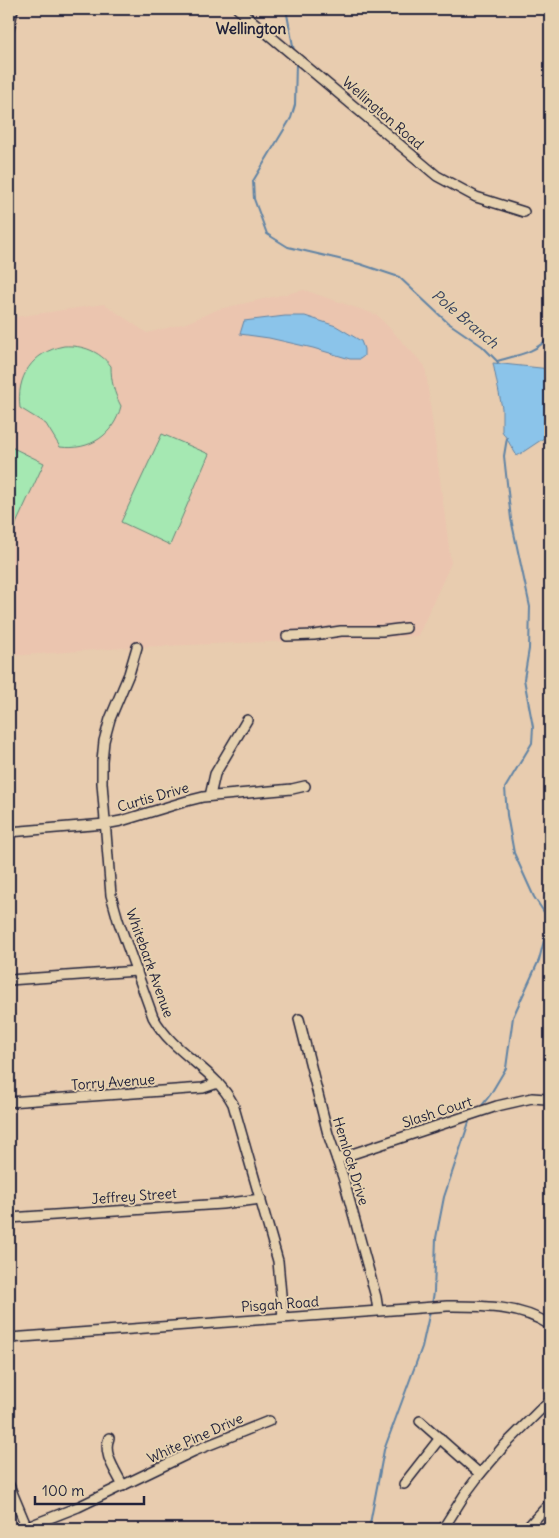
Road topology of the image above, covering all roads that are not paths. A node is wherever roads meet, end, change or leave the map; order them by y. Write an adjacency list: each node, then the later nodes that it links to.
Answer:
1 (13, 9): 3 (street)
2 (238, 9): 4 (street, Wellington Road)
3 (9, 29)
4 (524, 212)
5 (406, 628): 6 (street)
6 (287, 636)
7 (137, 647): 11 (street, Whitebark Avenue)
8 (247, 720): 10 (street)
9 (305, 786): 10 (street, Curtis Drive)
10 (210, 796): 11 (street, Curtis Drive)
11 (105, 824): 12 (street, Curtis Drive); 13 (street, Whitebark Avenue)
12 (9, 832)
13 (137, 971): 14 (street); 16 (street, Whitebark Avenue)
14 (9, 980)
15 (299, 1019): 19 (street, Hemlock Drive)
16 (218, 1083): 18 (street, Torry Avenue); 20 (street, Whitebark Avenue)
17 (546, 1099): 19 (street, Slash Court)
18 (9, 1102)
19 (337, 1159): 22 (street, Hemlock Drive)
20 (261, 1200): 21 (street, Jeffrey Street); 23 (street, Whitebark Avenue)
21 (9, 1218)
22 (378, 1310): 23 (street, Pisgah Road); 24 (street, Pisgah Road)
23 (283, 1317): 25 (street, Pisgah Road)
24 (550, 1325)
25 (9, 1338)
26 (550, 1402): 31 (street)
27 (269, 1420): 34 (street, White Pine Drive)
28 (420, 1421): 30 (street)
29 (109, 1438): 34 (street)
30 (440, 1438): 31 (street); 32 (street)
31 (480, 1474): 37 (street)
32 (404, 1484)
33 (9, 1485): 36 (street)
34 (123, 1486): 36 (street, White Pine Drive)
35 (550, 1502): 38 (street)
36 (24, 1528)
37 (443, 1529)
38 (526, 1529)

